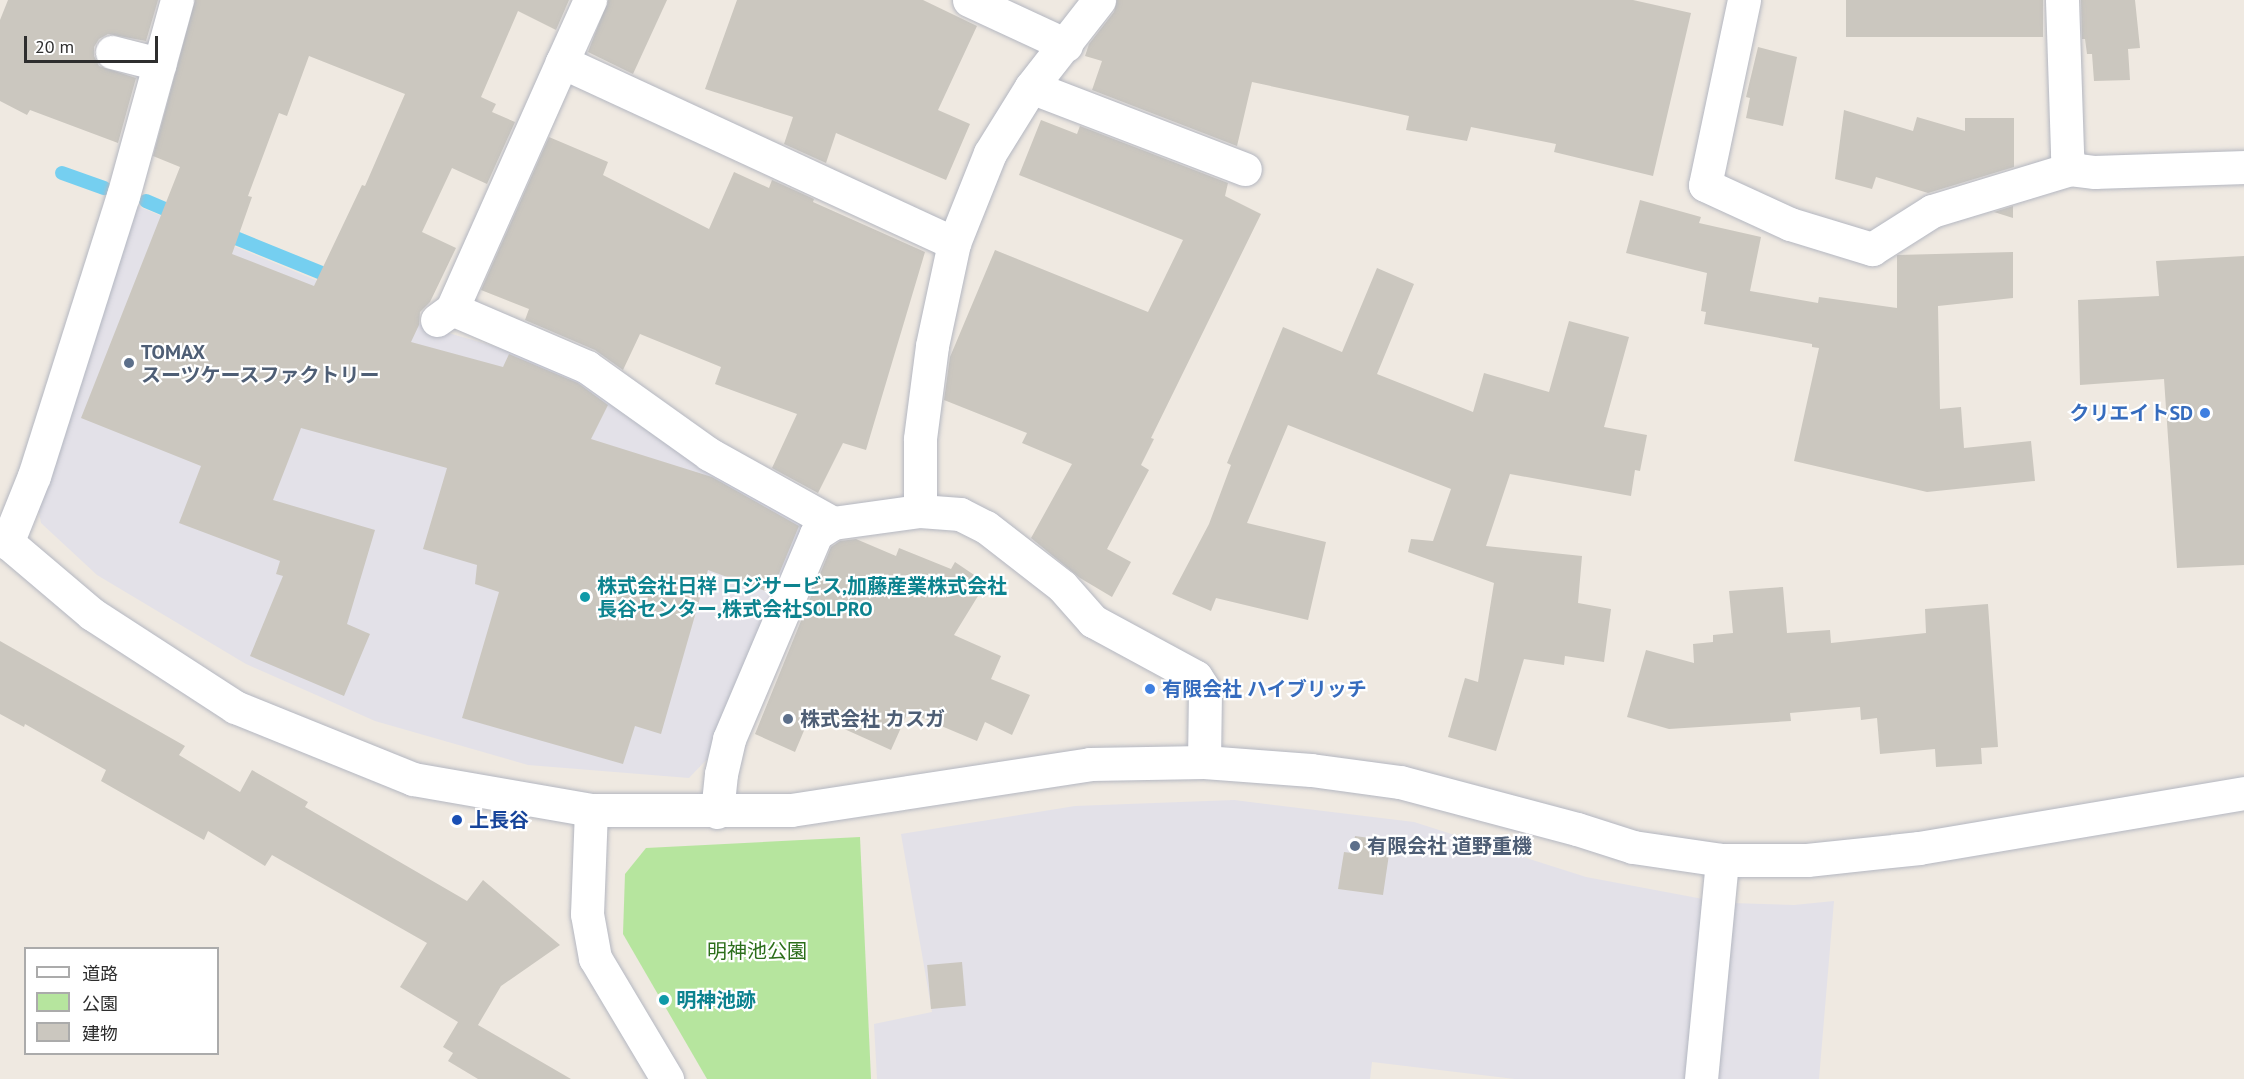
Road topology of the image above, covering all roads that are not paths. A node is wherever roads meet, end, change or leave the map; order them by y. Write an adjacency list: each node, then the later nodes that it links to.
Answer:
1 (177, 0): 10 (street)
2 (590, 0): 9 (street)
3 (969, 0): 7 (street)
4 (1100, 0): 7 (street)
5 (1744, 0): 13 (street)
6 (2062, 0): 13 (street)
7 (1066, 45): 11 (street)
8 (112, 52): 10 (street)
9 (562, 62): 15 (street); 17 (street)
10 (159, 64): 18 (street)
11 (1031, 87): 14 (street); 15 (street)
12 (2244, 166): 13 (street)
13 (2070, 168)
14 (1245, 170)
15 (954, 243): 16 (street)
16 (920, 511): 17 (street); 19 (street)
17 (833, 523): 22 (street)
18 (4, 539): 21 (street)
19 (1204, 762): 22 (street); 23 (street)
20 (2244, 793): 23 (street)
21 (591, 810): 22 (street); 24 (street)
22 (717, 812)
23 (1722, 860): 25 (street)
24 (667, 1079)
25 (1701, 1079)

